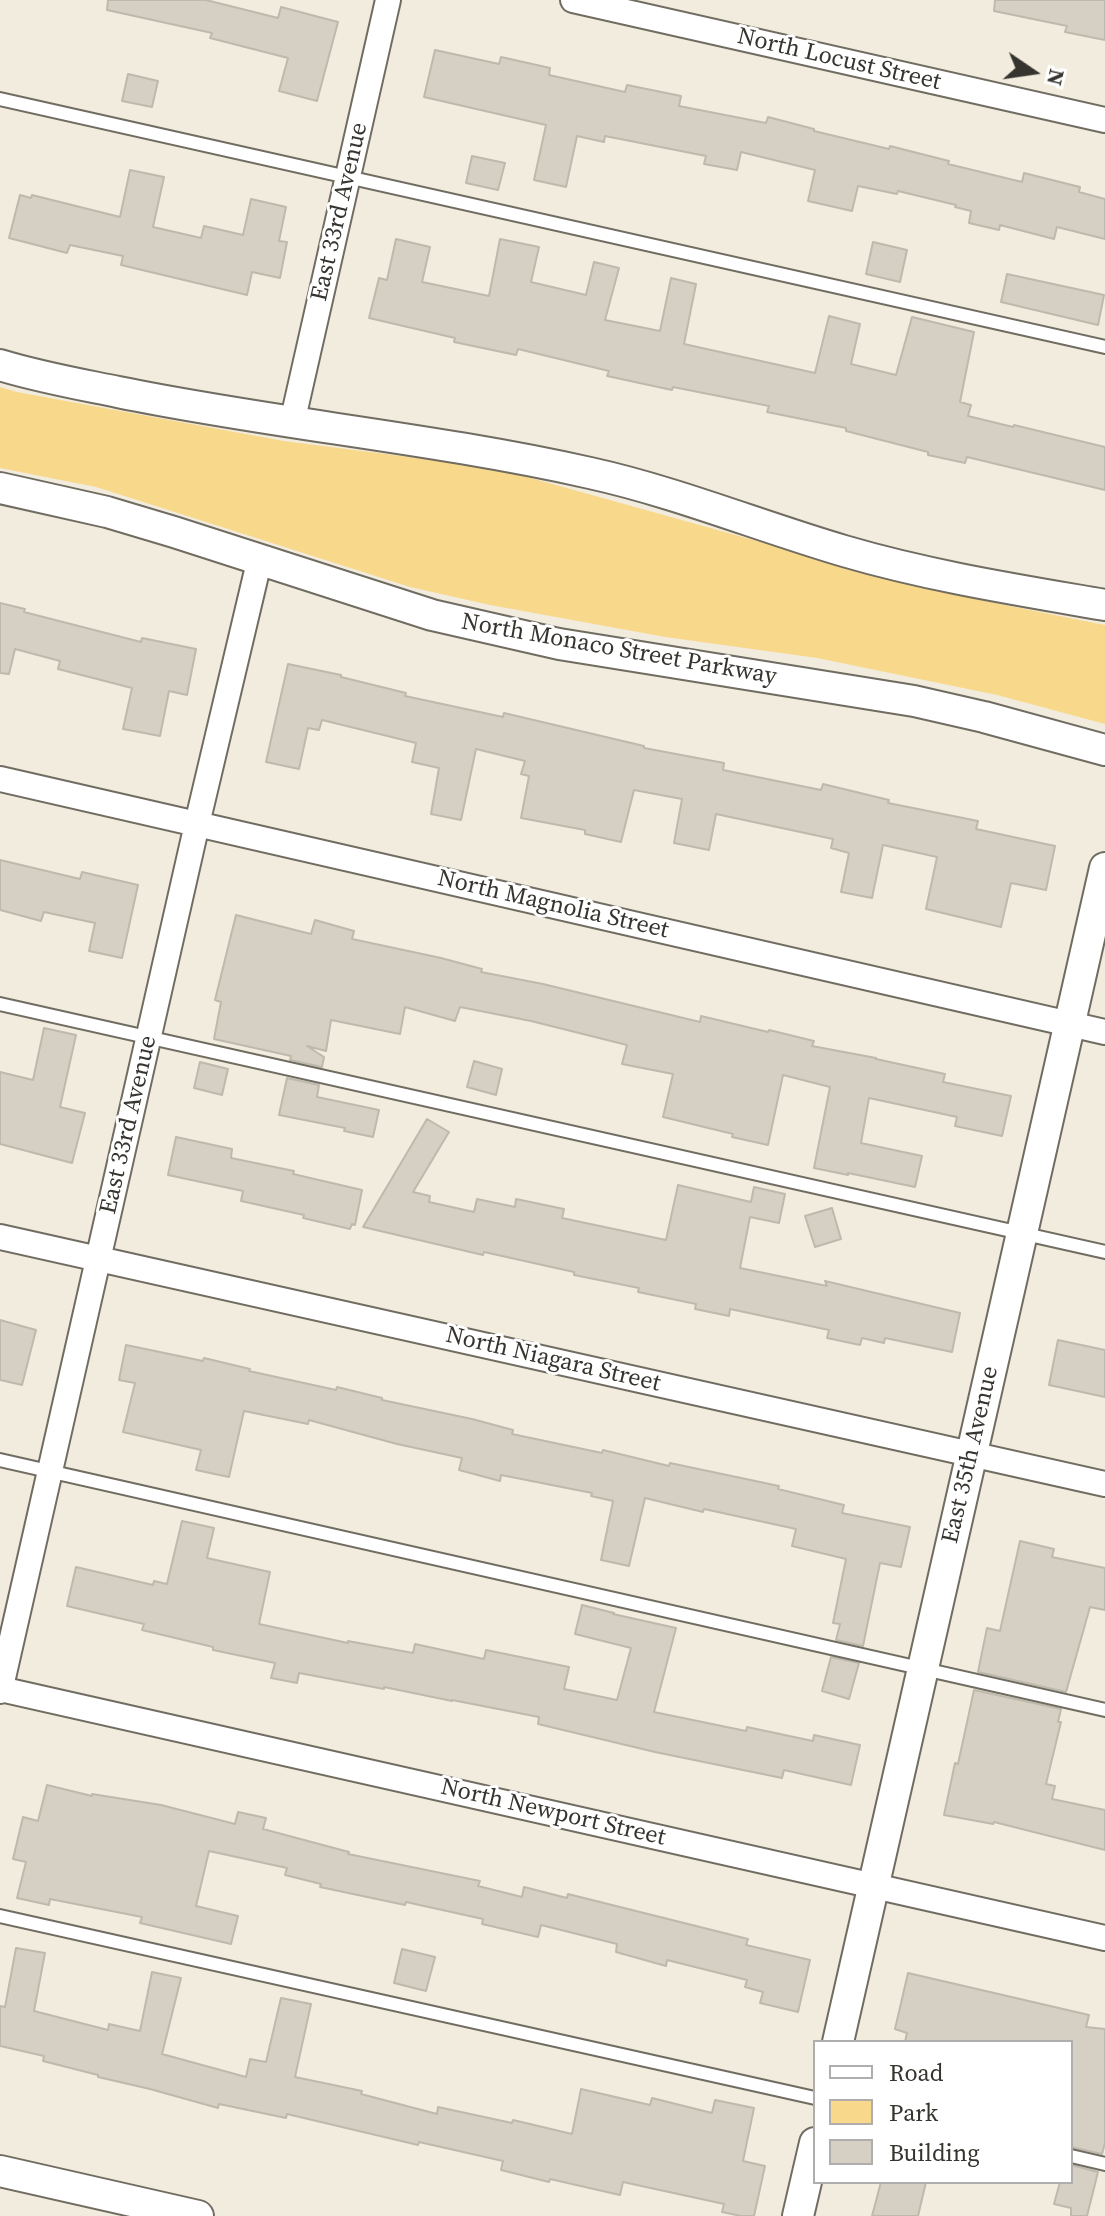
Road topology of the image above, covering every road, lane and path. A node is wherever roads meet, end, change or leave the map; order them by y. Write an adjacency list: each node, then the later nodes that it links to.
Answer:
1 (388, 0): 5 (street, East 33rd Avenue)
2 (573, 0): 4 (street, North Locust Street)
3 (0, 99): 5 (lane)
4 (1105, 120)
5 (348, 177): 6 (lane); 8 (street, East 33rd Avenue)
6 (1105, 347)
7 (0, 365): 8 (street)
8 (292, 423): 11 (street)
9 (0, 488): 10 (street, North Monaco Street Parkway)
10 (260, 558): 12 (street, North Monaco Street Parkway); 14 (street, East 33rd Avenue)
11 (1105, 605)
12 (1105, 750)
13 (0, 779): 14 (street, North Magnolia Street)
14 (197, 824): 17 (street, North Magnolia Street); 19 (street, East 33rd Avenue)
15 (1105, 868): 17 (street, East 35th Avenue)
16 (0, 1004): 19 (lane)
17 (1070, 1023): 18 (street, North Magnolia Street); 20 (street, East 35th Avenue)
18 (1105, 1032)
19 (149, 1038): 20 (lane); 23 (street, East 33rd Avenue)
20 (1022, 1233): 22 (lane); 24 (street, East 35th Avenue)
21 (0, 1237): 23 (street, North Niagara Street)
22 (1105, 1252)
23 (99, 1259): 24 (street, North Niagara Street); 26 (street, East 33rd Avenue)
24 (972, 1454): 27 (street, North Niagara Street); 28 (street, East 35th Avenue)
25 (0, 1460): 26 (lane)
26 (50, 1471): 28 (lane); 29 (street, East 33rd Avenue)
27 (1105, 1484)
28 (923, 1669): 30 (lane); 31 (street, East 35th Avenue)
29 (0, 1690): 31 (street, North Newport Street)
30 (1105, 1710)
31 (873, 1886): 33 (street, North Newport Street); 34 (street, East 35th Avenue)
32 (0, 1916): 35 (lane)
33 (1105, 1938)
34 (838, 2040)
35 (813, 2098)
36 (813, 2152): 41 (street)
37 (1073, 2156): 38 (lane)
38 (1105, 2164)
39 (0, 2171): 40 (street)
40 (198, 2216)
41 (798, 2216)

